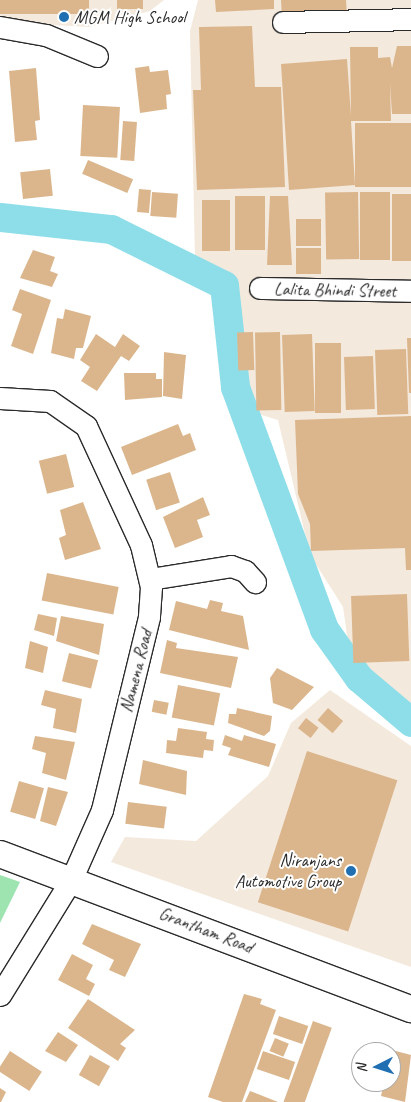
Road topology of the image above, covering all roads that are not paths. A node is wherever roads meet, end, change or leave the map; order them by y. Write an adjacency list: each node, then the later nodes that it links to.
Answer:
1 (411, 19): 2 (street)
2 (283, 22)
3 (0, 28): 4 (street)
4 (97, 56)
5 (260, 288): 6 (street, Lalita Bhindi Street)
6 (411, 291)
7 (0, 398): 8 (street, Namena Road)
8 (150, 579): 9 (street); 11 (street, Namena Road)
9 (255, 582)
10 (0, 854): 11 (main road, Grantham Road)
11 (71, 880): 12 (street, Namena Road); 13 (main road, Grantham Road)
12 (0, 995)
13 (411, 1009)

